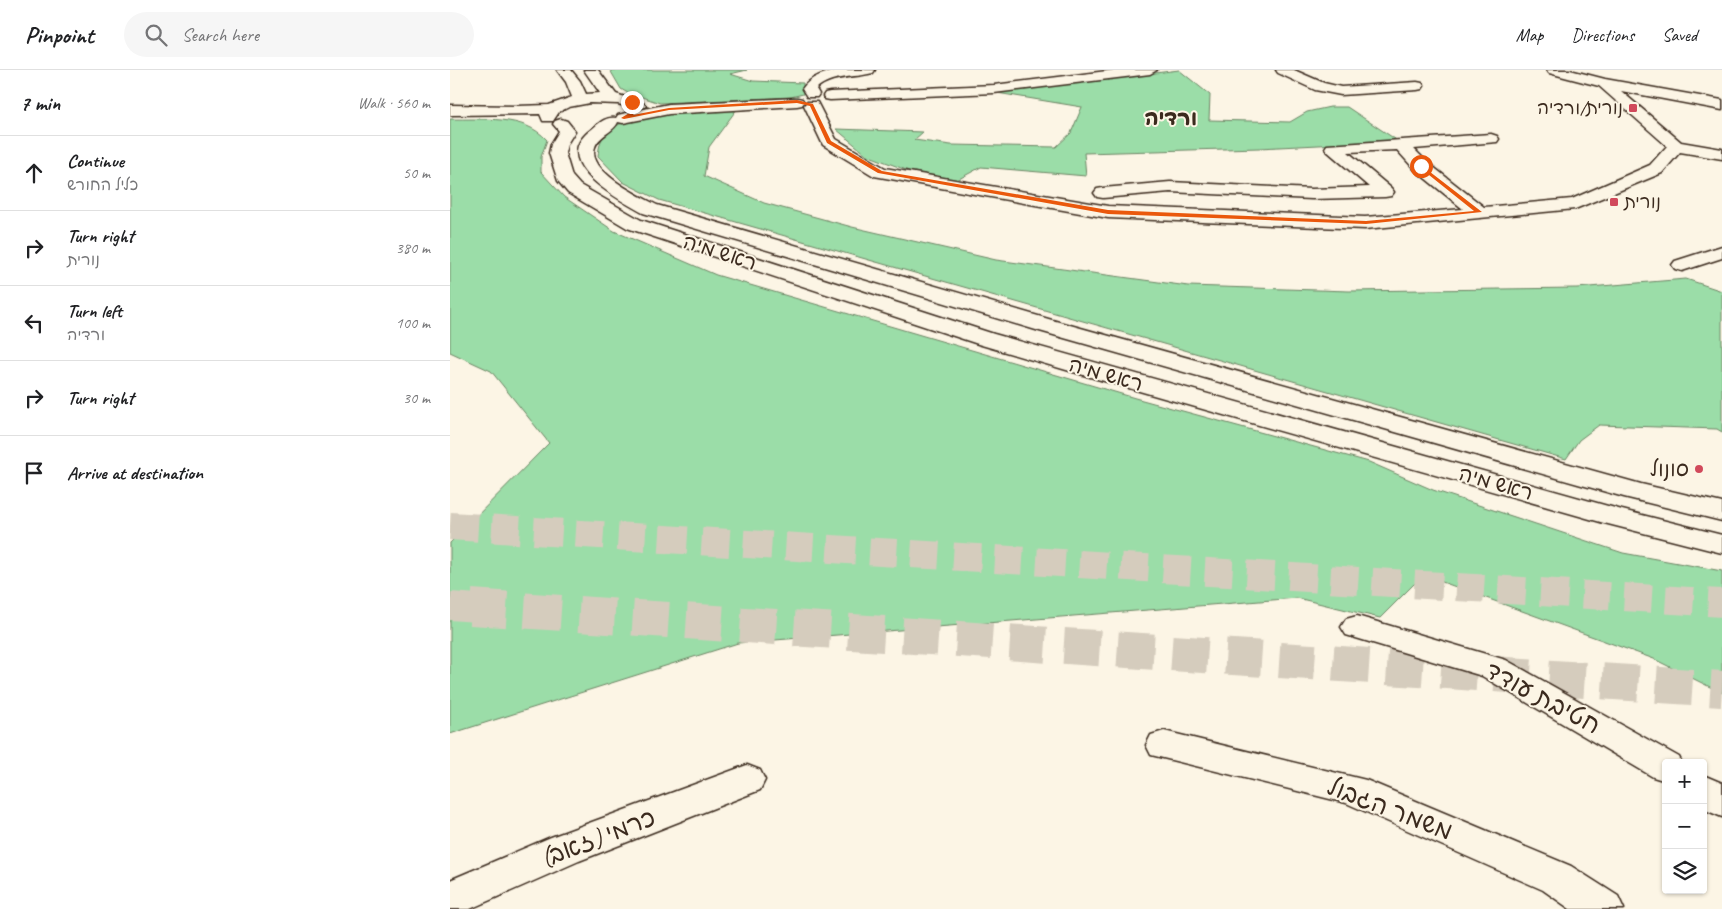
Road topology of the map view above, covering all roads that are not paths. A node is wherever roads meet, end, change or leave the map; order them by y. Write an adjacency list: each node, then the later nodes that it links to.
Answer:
1 (564, 70): 10 (street)
2 (591, 70): 9 (street)
3 (868, 70): 11 (street)
4 (1150, 70): 11 (street)
5 (1283, 70): 8 (street)
6 (1554, 70): 7 (street)
7 (1604, 83): 13 (street); 21 (street)
8 (1417, 86)
9 (610, 97): 10 (street); 12 (street); 14 (street)
10 (581, 100): 17 (street)
11 (804, 100): 12 (street); 18 (street); 25 (street)
12 (686, 105): 14 (street)
13 (1722, 105)
14 (638, 106): 18 (street)
15 (450, 110): 17 (street)
16 (450, 116): 17 (street)
17 (565, 120): 18 (street); 30 (street, ראש מיה)
18 (617, 120): 29 (street, ראש מיה)
19 (1491, 139): 20 (street)
20 (1401, 145): 24 (street); 26 (street)
21 (1676, 146): 22 (street); 26 (street)
22 (1722, 154)
23 (1316, 184): 24 (street)
24 (1103, 193): 25 (street)
25 (1108, 212): 26 (street)
26 (1479, 212)
27 (1722, 252): 28 (street)
28 (1682, 265)
29 (1722, 512)
30 (1722, 544)
31 (1357, 628): 33 (street, חטיבת עודד)
32 (1164, 745): 38 (street, משמר הגבול)
33 (1662, 765)
34 (747, 780): 37 (street, כרמי (זאב))
35 (1707, 793): 36 (street)
36 (1722, 802)
37 (450, 899)
38 (1603, 909)

